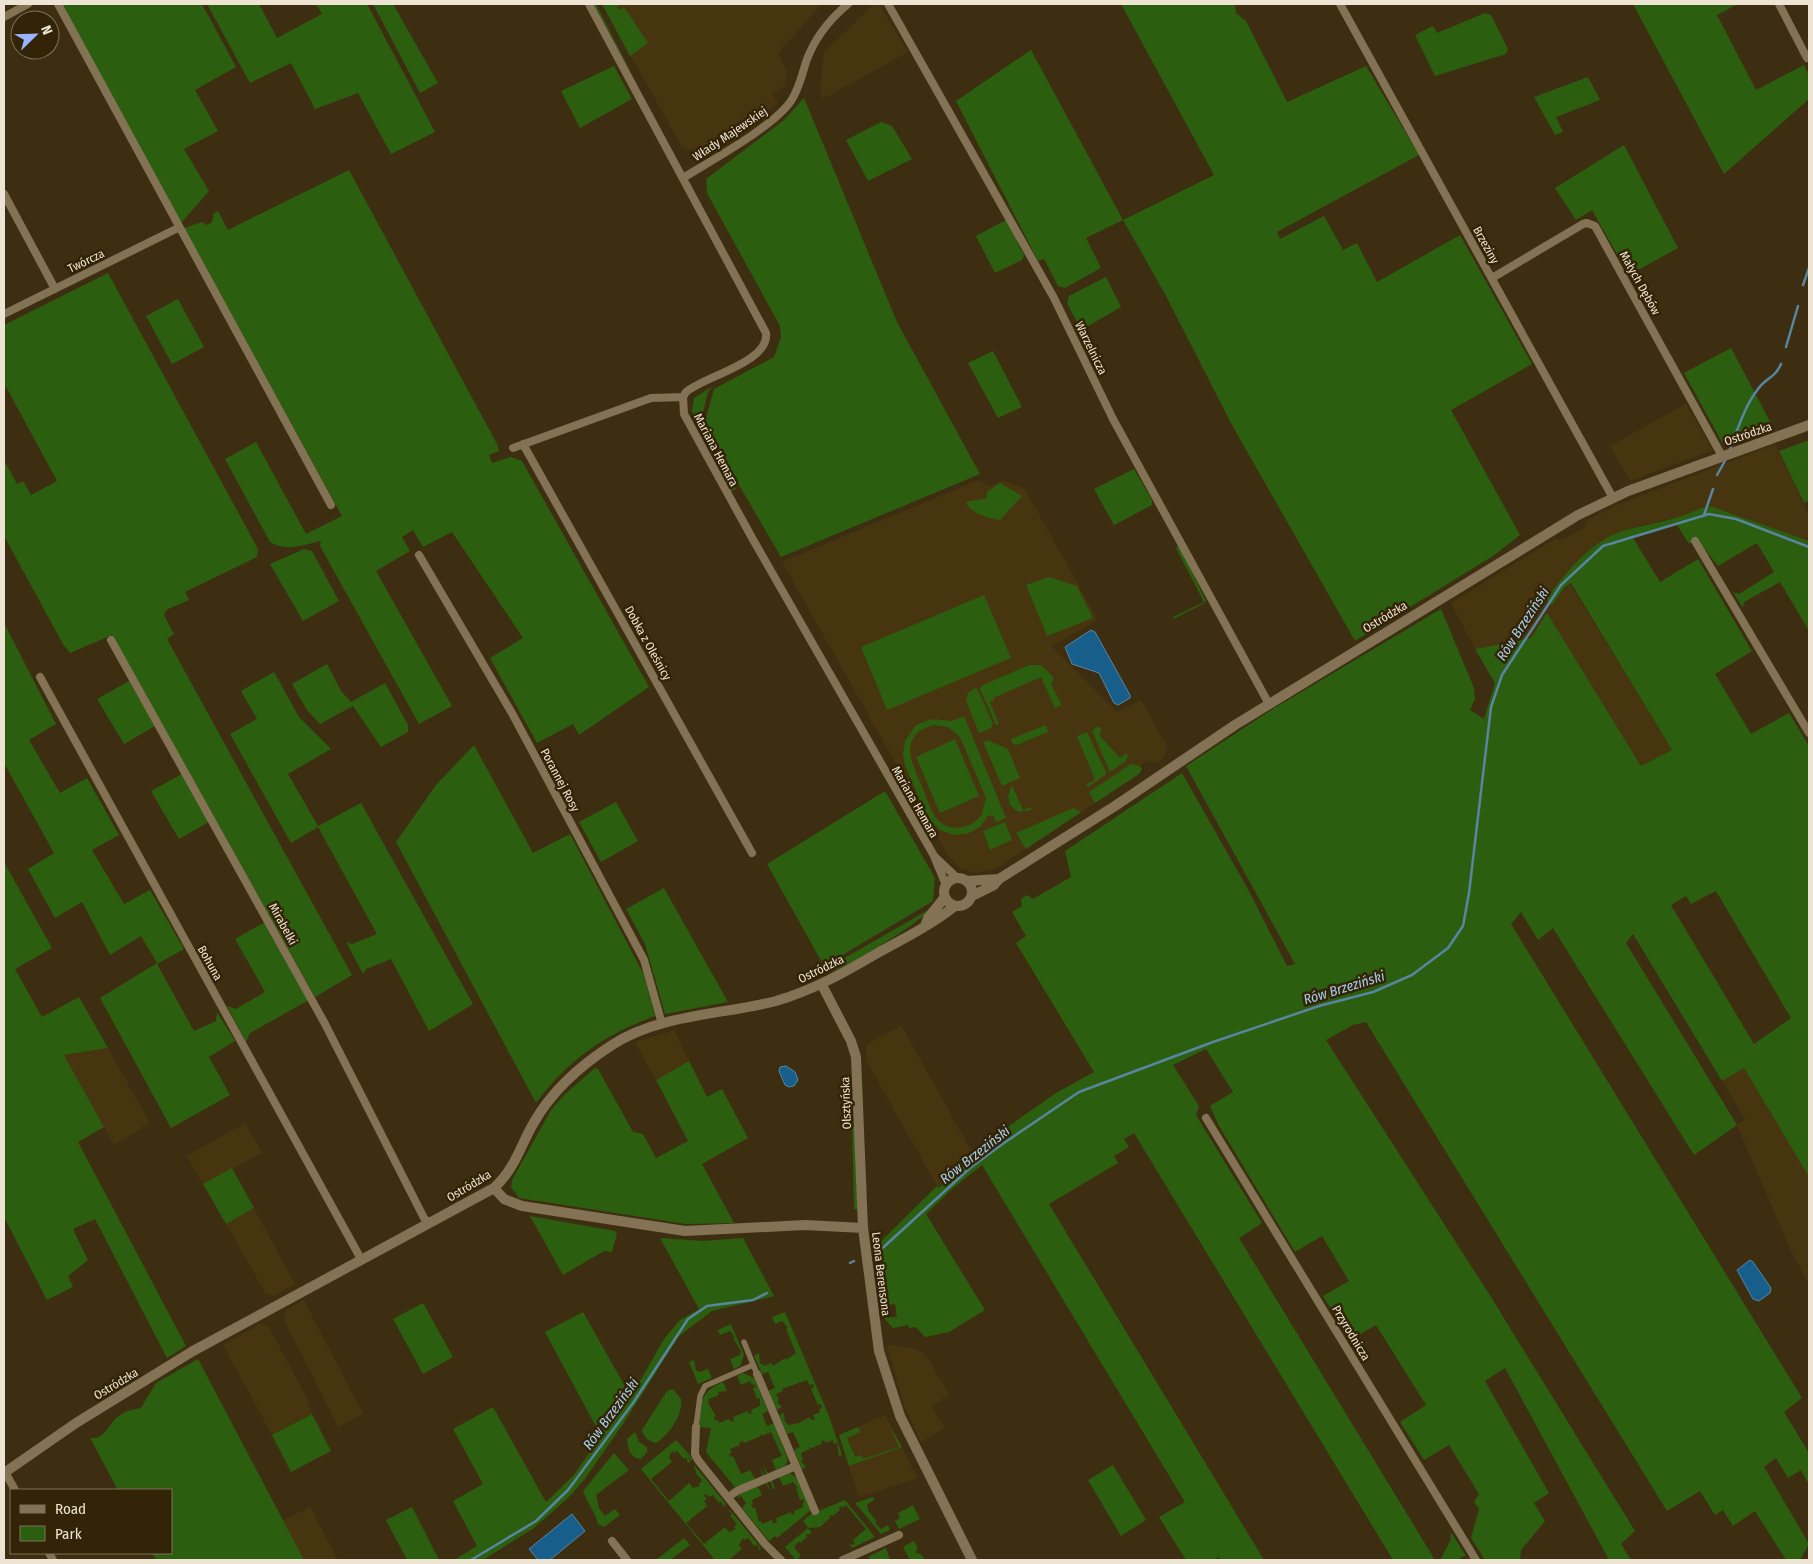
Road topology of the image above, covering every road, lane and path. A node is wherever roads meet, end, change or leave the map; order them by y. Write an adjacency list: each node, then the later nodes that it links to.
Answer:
1 (28, 4): 8 (street)
2 (58, 4): 12 (street)
3 (589, 4): 10 (street)
4 (848, 4): 10 (street, Włady Majewskiej)
5 (888, 4): 27 (street, Warzelnicza)
6 (1340, 4): 13 (street, Brzeziny)
7 (1779, 4): 9 (street)
8 (4, 17)
9 (1807, 58)
10 (683, 178): 16 (street)
11 (4, 194): 14 (street)
12 (178, 228): 14 (street, Twórcza); 22 (street)
13 (1492, 278): 20 (street, Małych Dębów); 21 (street, Brzeziny)
14 (55, 289): 15 (street, Twórcza)
15 (4, 314)
16 (683, 397): 18 (street); 30 (street, Mariana Hemara)
17 (1809, 425): 20 (street, Ostródzka)
18 (523, 444): 19 (street); 29 (street, Dobka z Oleśnicy)
19 (513, 448)
20 (1722, 456): 21 (street, Ostródzka)
21 (1613, 498): 27 (street, Ostródzka)
22 (331, 505)
23 (1695, 541): 28 (street)
24 (420, 555): 40 (street, Porannej Rosy)
25 (111, 640): 43 (street, Mirabelki)
26 (40, 677): 45 (street, Bohuna)
27 (1269, 704): 32 (street, Ostródzka)
28 (1809, 733)
29 (752, 853)
30 (932, 854): 31 (street, Mariana Hemara); 34 (street, Mariana Hemara)
31 (956, 878): 33 (street); 34 (street)
32 (999, 879): 33 (street); 35 (street, Ostródzka)
33 (967, 880): 35 (street)
34 (946, 885): 36 (street)
35 (972, 896): 37 (street)
36 (945, 897): 37 (street); 38 (street, Ostródzka)
37 (955, 906): 38 (street, Ostródzka)
38 (925, 926): 39 (street, Ostródzka)
39 (822, 985): 40 (street, Ostródzka); 44 (street, Olsztyńska)
40 (662, 1024): 42 (street, Ostródzka)
41 (1206, 1118): 61 (street, Przyrodnicza)
42 (494, 1188): 43 (street, Ostródzka); 44 (street, Leona Berensona)
43 (429, 1223): 45 (street, Ostródzka)
44 (863, 1228): 60 (street, Leona Berensona)
45 (361, 1259): 51 (street, Ostródzka)
46 (744, 1342): 47 (street)
47 (753, 1365): 48 (street); 49 (street)
48 (757, 1374): 50 (street)
49 (696, 1428): 53 (street)
50 (796, 1466): 53 (street); 54 (street)
51 (5, 1473): 52 (street)
52 (14, 1489)
53 (728, 1497): 58 (street)
54 (815, 1511)
55 (899, 1535): 59 (street)
56 (612, 1541): 57 (street)
57 (627, 1560)
58 (780, 1560)
59 (843, 1560)
60 (972, 1560)
61 (1476, 1560)

